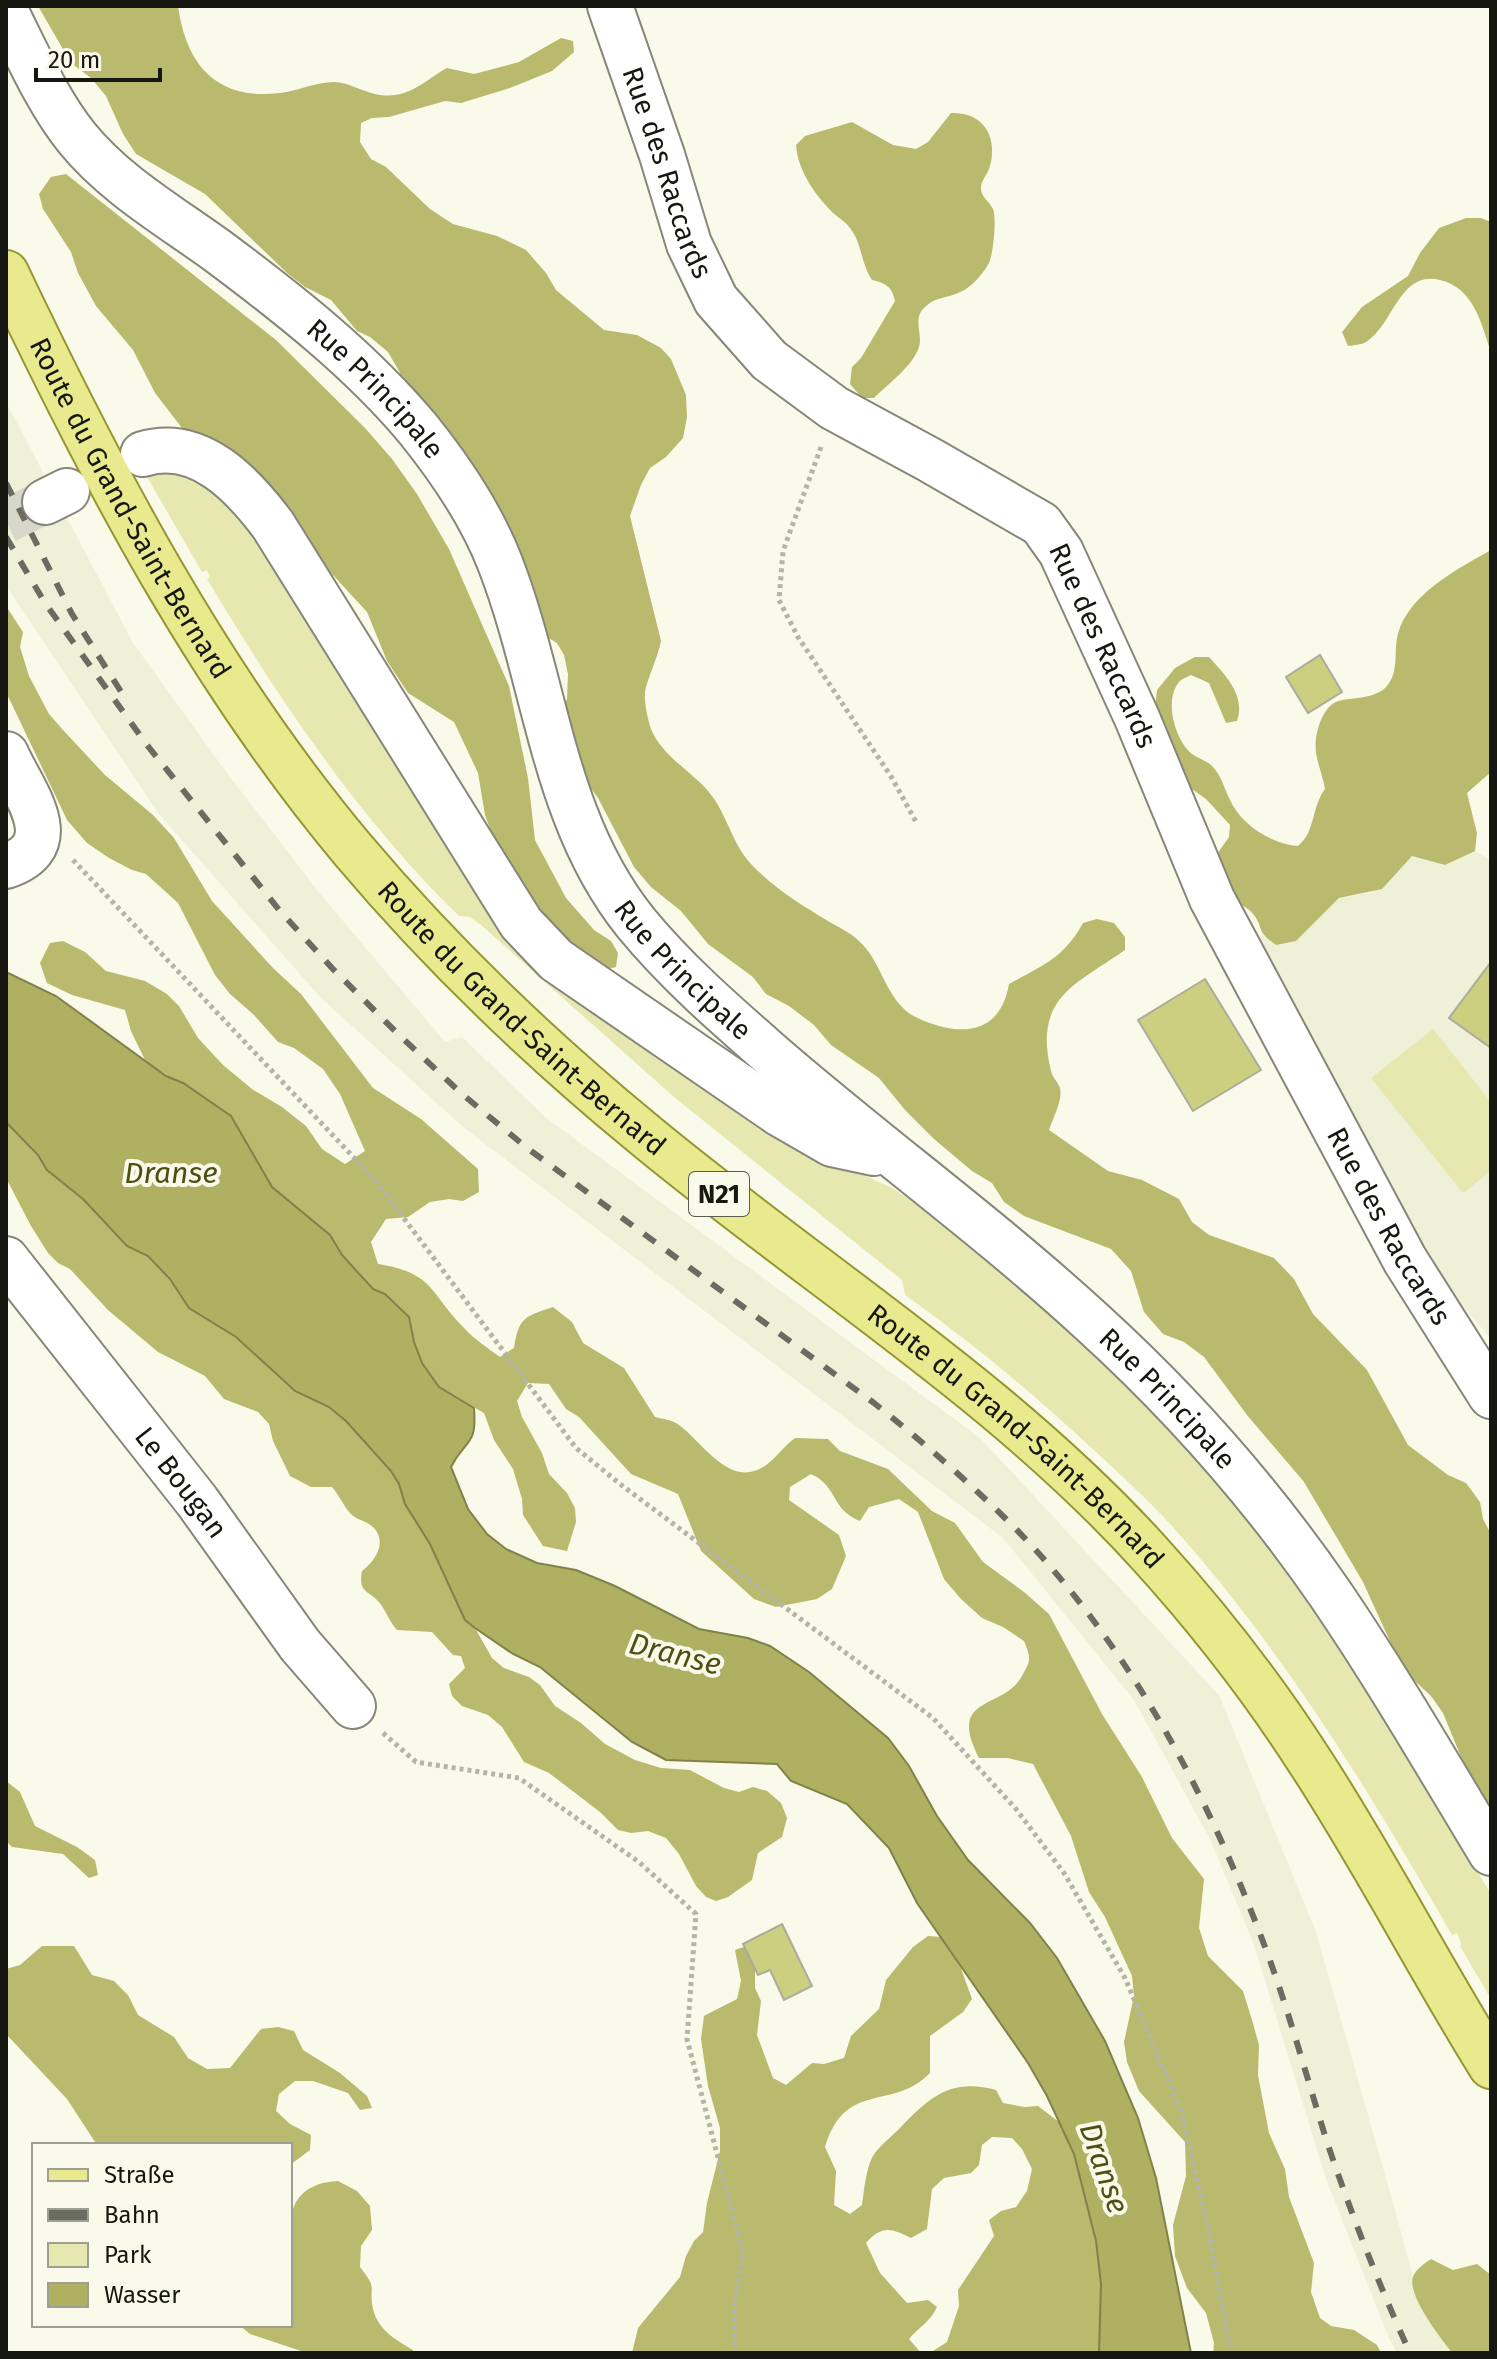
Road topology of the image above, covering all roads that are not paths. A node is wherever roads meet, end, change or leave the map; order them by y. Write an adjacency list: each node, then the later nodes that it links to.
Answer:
1 (610, 6): 9 (street, Rue des Raccards)
2 (6, 12): 7 (street, Rue Principale)
3 (6, 273): 12 (main road, Route du Grand-Saint-Bernard / N21)
4 (143, 454): 7 (street)
5 (6, 754): 6 (street)
6 (6, 866)
7 (894, 1157): 11 (street, Rue Principale)
8 (6, 1259): 10 (street, Le Bougan)
9 (1491, 1396)
10 (353, 1706)
11 (1491, 1853)
12 (1491, 2066)

